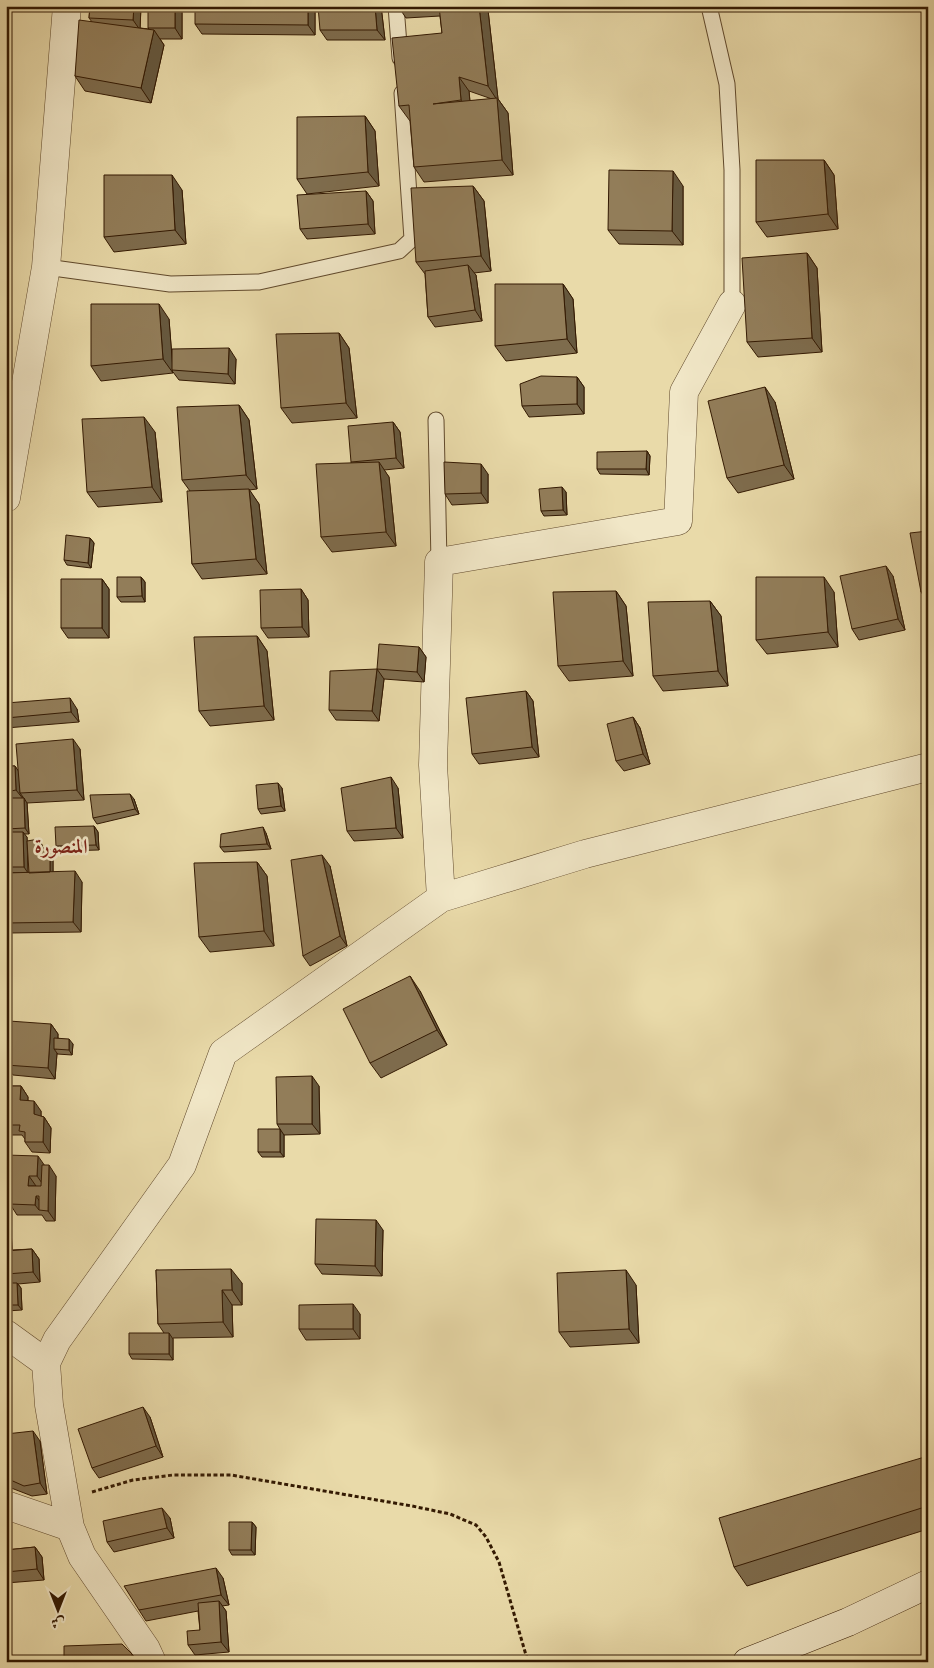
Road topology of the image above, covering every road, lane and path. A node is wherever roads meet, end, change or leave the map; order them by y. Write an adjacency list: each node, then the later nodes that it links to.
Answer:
1 (67, 6): 4 (street)
2 (396, 6): 4 (lane)
3 (709, 6): 5 (lane)
4 (46, 267): 7 (street)
5 (732, 304): 8 (street)
6 (436, 420): 8 (lane)
7 (6, 498)
8 (439, 562): 10 (street)
9 (928, 767): 10 (street)
10 (441, 898): 12 (street)
11 (6, 1334): 12 (street)
12 (46, 1363): 13 (street)
13 (65, 1500): 15 (street); 18 (path)
14 (6, 1505): 15 (street)
15 (70, 1527): 17 (street)
16 (928, 1584): 19 (street)
17 (152, 1662)
18 (528, 1662)
19 (747, 1662)

